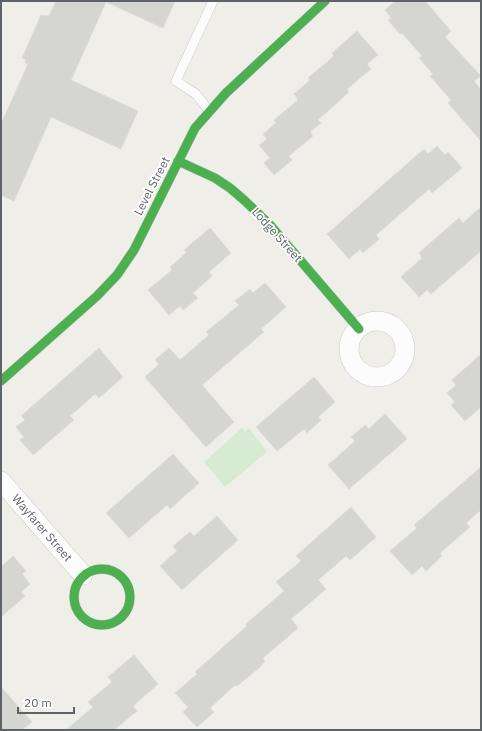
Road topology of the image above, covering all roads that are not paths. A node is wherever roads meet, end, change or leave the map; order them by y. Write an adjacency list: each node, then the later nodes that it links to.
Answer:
1 (213, 1): 3 (lane)
2 (325, 1): 3 (street, Level Street)
3 (210, 112): 4 (street, Level Street)
4 (178, 161): 5 (street, Lodge Street); 6 (street, Level Street)
5 (358, 329)
6 (1, 382)
7 (1, 481): 8 (street, Wayfarer Street)
8 (83, 575): 8 (street)

